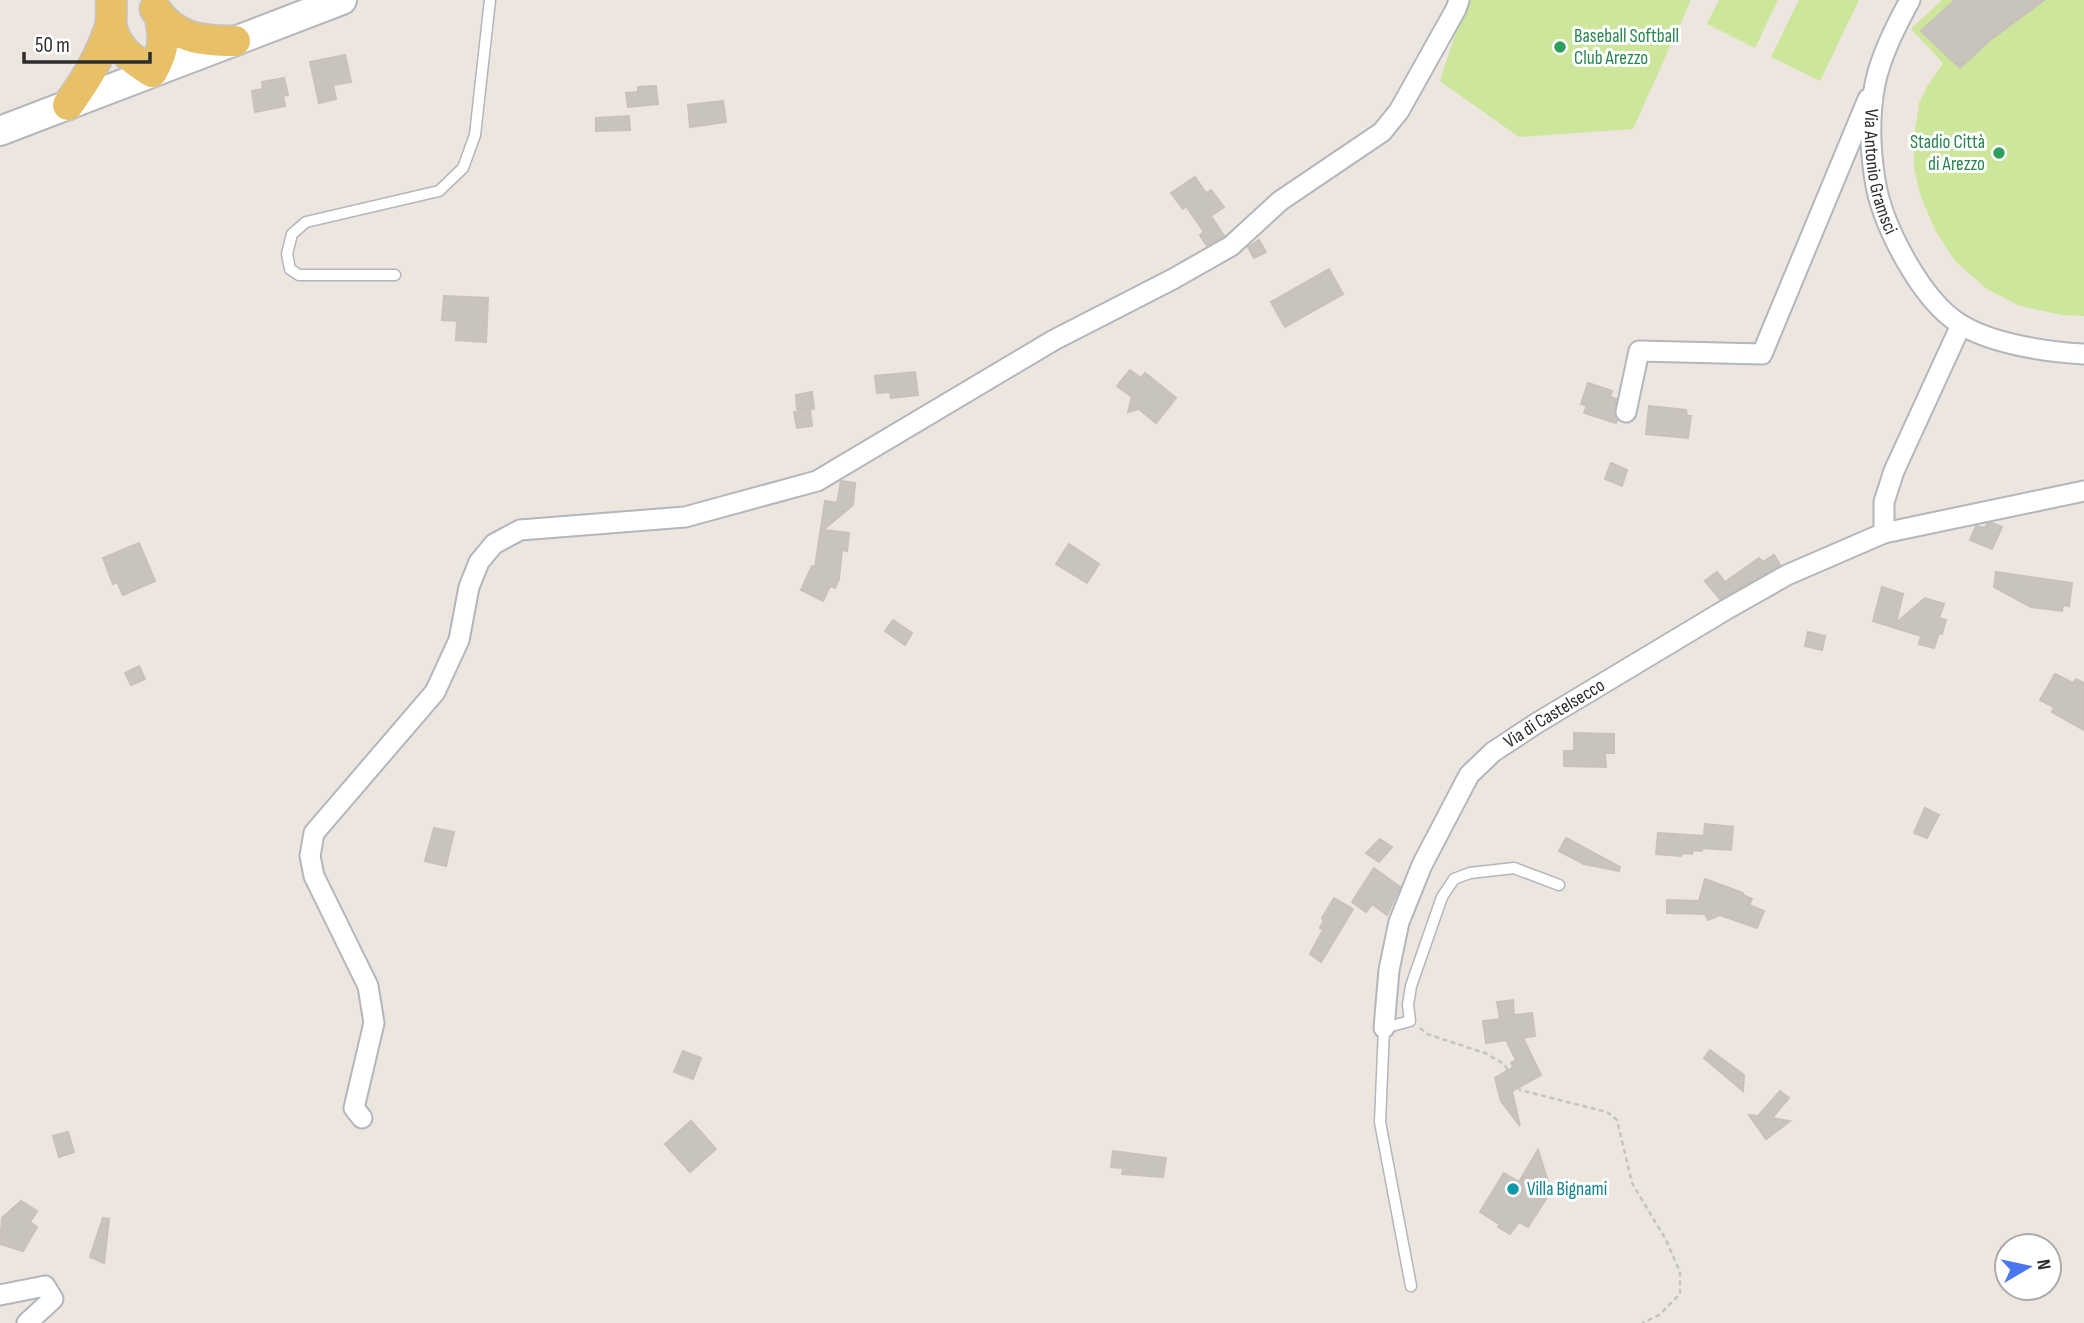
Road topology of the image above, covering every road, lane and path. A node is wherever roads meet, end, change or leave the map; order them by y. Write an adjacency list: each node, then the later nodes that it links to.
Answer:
1 (342, 0): 7 (street)
2 (490, 0): 12 (lane)
3 (1459, 0): 21 (street)
4 (1910, 0): 9 (street, Via Antonio Gramsci)
5 (154, 8): 7 (main road); 8 (main road)
6 (111, 12): 8 (main road); 10 (main road)
7 (234, 41): 8 (street)
8 (152, 72): 10 (street)
9 (1875, 83): 13 (street, Via Antonio Gramsci); 15 (street)
10 (68, 105): 11 (street)
11 (0, 131)
12 (396, 275)
13 (1961, 325): 14 (street, Via Antonio Gramsci); 17 (street)
14 (2084, 354)
15 (1626, 412)
16 (2084, 491): 17 (street, Via di Castelsecco)
17 (1884, 533): 20 (street, Via di Castelsecco)
18 (1559, 885): 19 (lane)
19 (1410, 1021): 20 (lane); 25 (path)
20 (1384, 1028): 22 (lane)
21 (362, 1118)
22 (1410, 1286)
23 (0, 1295): 24 (street)
24 (27, 1323)
25 (1642, 1323)

